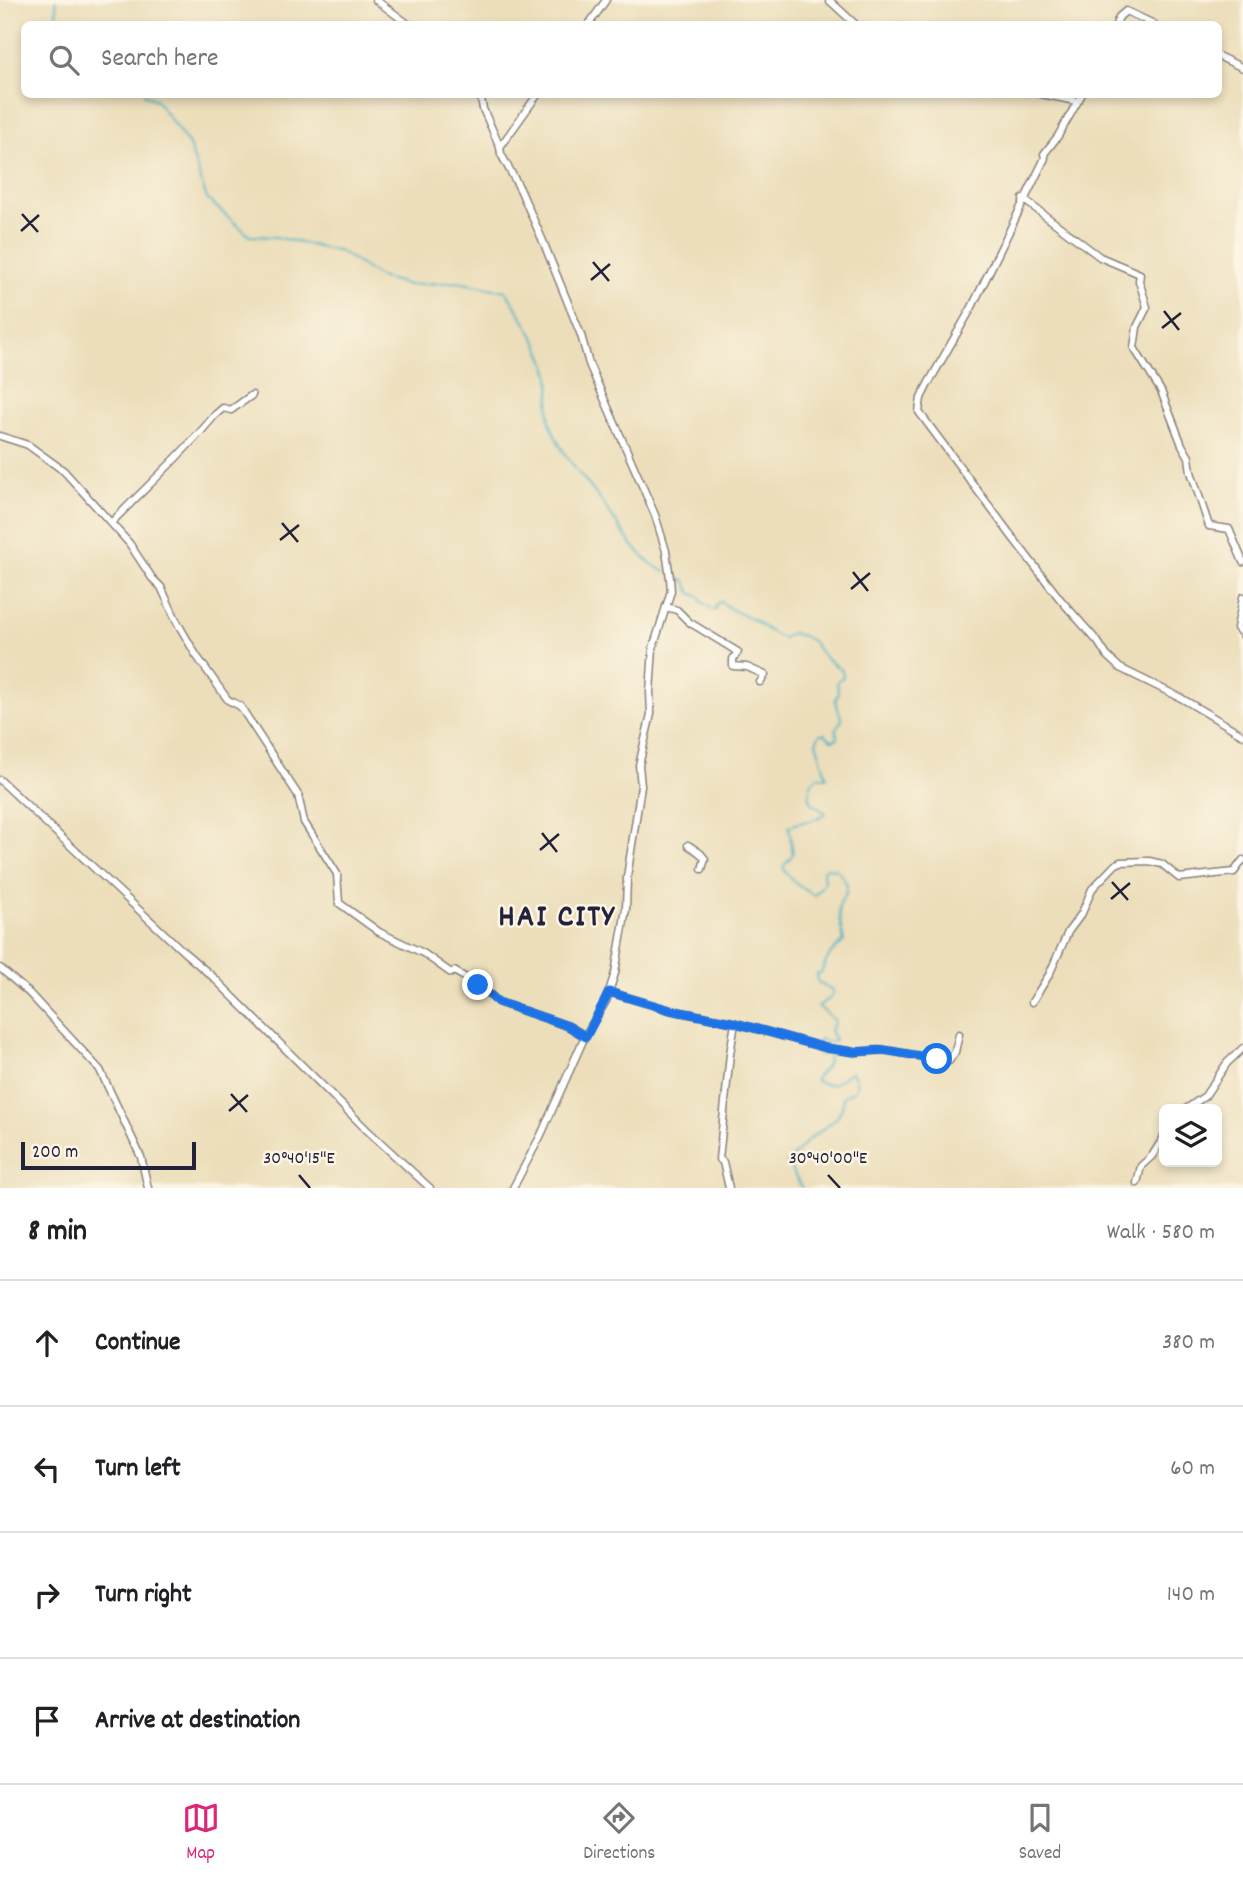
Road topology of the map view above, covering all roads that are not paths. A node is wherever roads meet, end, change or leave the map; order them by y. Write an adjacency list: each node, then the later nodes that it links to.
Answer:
1 (376, 0): 4 (street)
2 (606, 0): 5 (street)
3 (829, 0): 6 (street)
4 (404, 21)
5 (591, 21)
6 (852, 21)
7 (1117, 21): 8 (street)
8 (1148, 21)
9 (1222, 58): 10 (street)
10 (1243, 68)
11 (481, 98): 16 (street)
12 (535, 98): 16 (street)
13 (1058, 98): 15 (street)
14 (1079, 98): 15 (street)
15 (1076, 102): 17 (street)
16 (500, 146): 23 (street)
17 (1023, 200): 21 (street); 26 (street)
18 (253, 395): 20 (street)
19 (0, 436): 20 (street)
20 (111, 523): 36 (street)
21 (1243, 562)
22 (1243, 597): 24 (street)
23 (666, 607): 25 (street); 32 (street)
24 (1243, 635)
25 (760, 682)
26 (1243, 735)
27 (0, 780): 42 (street)
28 (688, 845): 30 (street)
29 (1243, 860): 33 (street)
30 (702, 869)
31 (0, 968): 41 (street)
32 (609, 992): 34 (street); 36 (street)
33 (1032, 1002)
34 (736, 1023): 35 (street); 44 (street)
35 (959, 1034)
36 (586, 1037): 43 (street)
37 (1243, 1048): 38 (street)
38 (1193, 1104)
39 (1159, 1145): 40 (street)
40 (1137, 1183)
41 (148, 1188)
42 (430, 1188)
43 (513, 1188)
44 (729, 1188)

